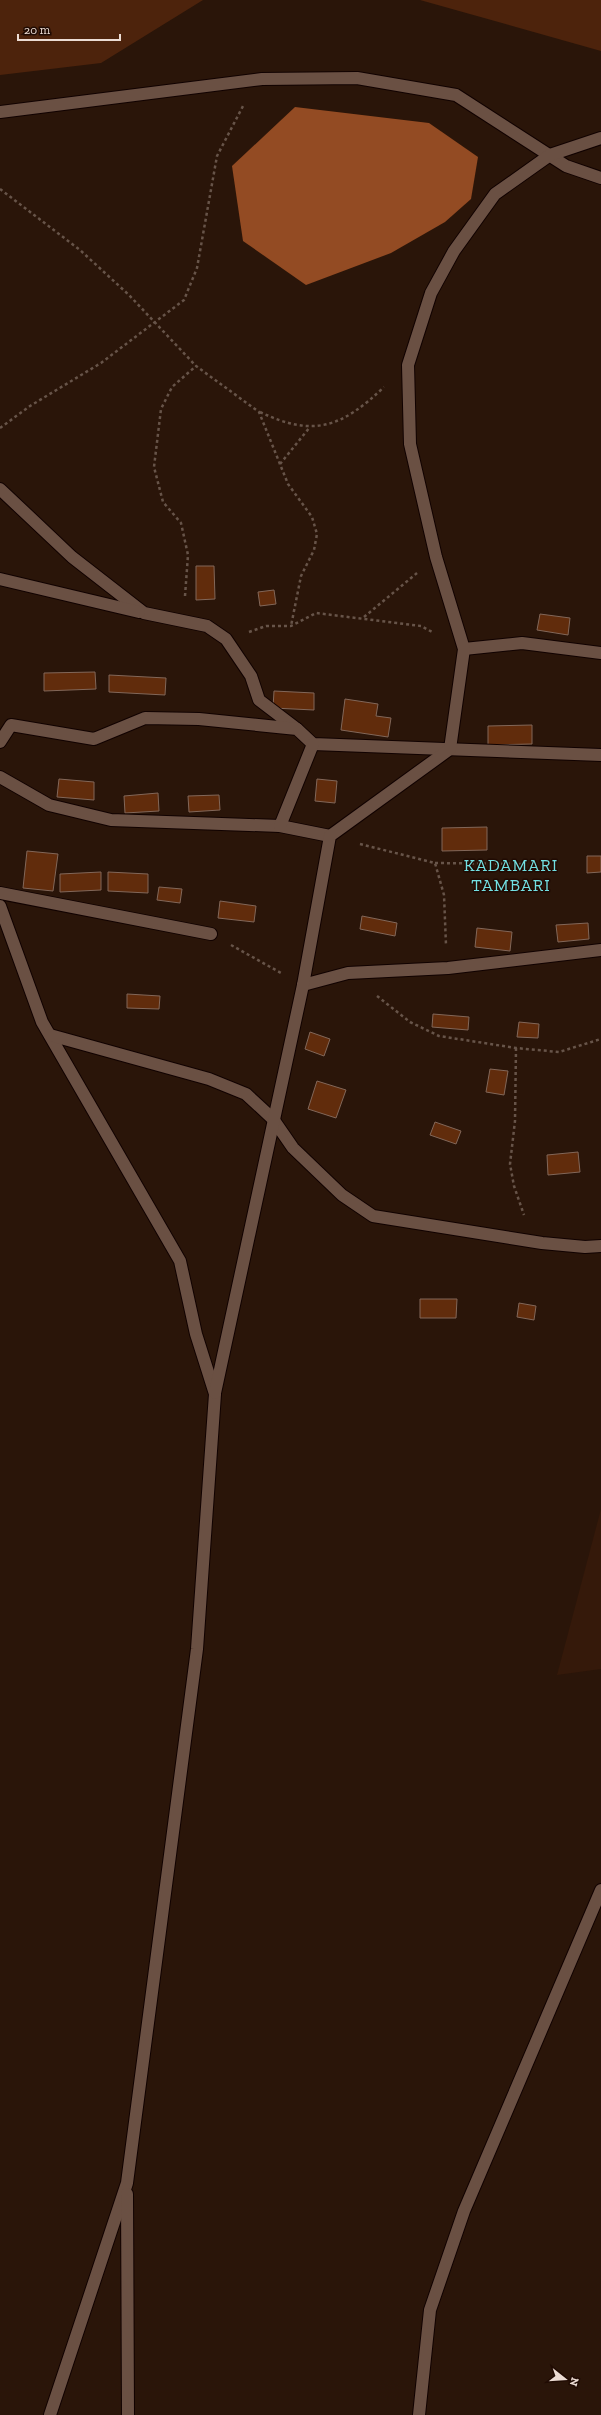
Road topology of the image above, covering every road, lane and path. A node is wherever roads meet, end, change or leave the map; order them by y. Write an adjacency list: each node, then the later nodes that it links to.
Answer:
1 (262, 79): 2 (street); 4 (street); 7 (path)
2 (0, 112)
3 (601, 138): 4 (street)
4 (550, 155): 5 (street); 8 (street)
5 (601, 178)
6 (0, 189): 7 (path)
7 (155, 321): 9 (path); 12 (path)
8 (408, 365): 11 (path); 15 (street)
9 (196, 366): 10 (path); 19 (path)
10 (259, 412): 11 (path); 13 (path)
11 (310, 427): 13 (path)
12 (0, 428)
13 (280, 464): 20 (path)
14 (0, 489): 17 (street)
15 (436, 557): 18 (path); 22 (street)
16 (0, 579): 17 (street)
17 (144, 613): 19 (street)
18 (363, 617): 20 (path); 22 (path)
19 (183, 622): 21 (street)
20 (291, 626): 21 (path)
21 (226, 639): 24 (street)
22 (464, 649): 23 (street); 27 (street)
23 (601, 653)
24 (297, 729): 25 (street); 26 (street)
25 (0, 742)
26 (313, 744): 27 (street); 30 (street)
27 (450, 749): 28 (street); 31 (street)
28 (601, 755)
29 (0, 777): 30 (street)
30 (280, 826): 31 (street)
31 (330, 836): 32 (path); 40 (street)
32 (435, 863): 33 (path); 38 (path)
33 (524, 864)
34 (0, 893): 36 (street)
35 (0, 906): 41 (street)
36 (211, 934): 40 (path)
37 (601, 950): 38 (street)
38 (448, 968): 39 (street)
39 (348, 973): 40 (street); 43 (path)
40 (303, 985): 44 (street)
41 (50, 1036): 44 (street); 47 (street)
42 (601, 1039): 43 (path)
43 (516, 1048): 45 (path)
44 (273, 1119): 45 (street); 47 (street)
45 (542, 1243): 46 (street)
46 (601, 1246)
47 (215, 1394): 49 (street)
48 (601, 1890): 52 (street)
49 (127, 2183): 50 (street); 51 (street)
50 (50, 2415)
51 (128, 2415)
52 (419, 2415)

